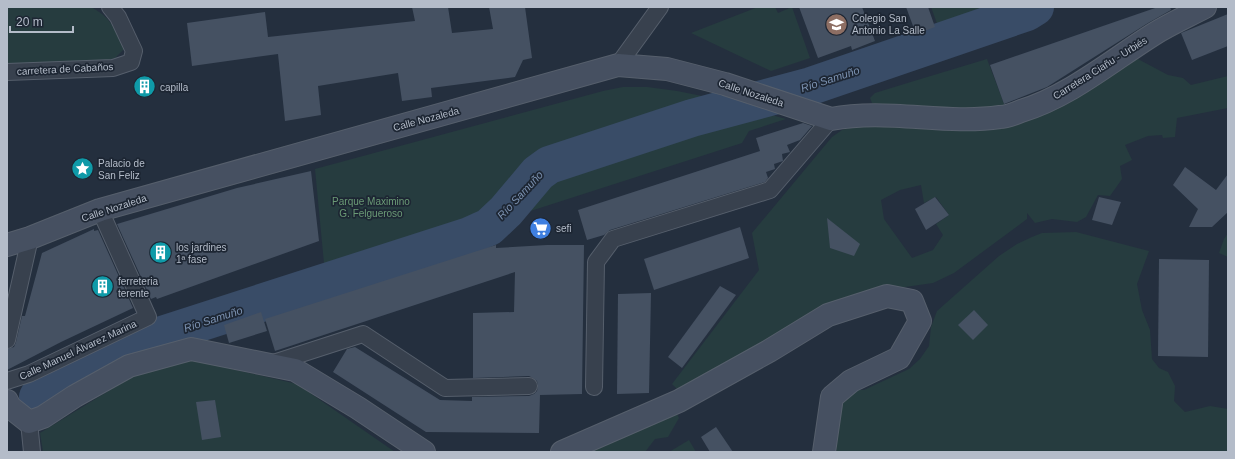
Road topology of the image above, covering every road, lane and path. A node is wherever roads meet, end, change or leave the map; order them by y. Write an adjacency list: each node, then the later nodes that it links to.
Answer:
1 (660, 7): 4 (street)
2 (1205, 7): 6 (street, Carretera Ciañu - Urbiés)
3 (116, 10): 5 (street, carretera de Cabaños)
4 (618, 65): 6 (street, Calle Nozaleda); 7 (street, Calle Nozaleda)
5 (7, 72)
6 (839, 118): 14 (street)
7 (100, 210): 8 (street, Calle Nozaleda); 12 (street, Calle Manuel Álvarez Marina)
8 (30, 238): 9 (street, Calle Nozaleda); 10 (street)
9 (7, 245)
10 (7, 340)
11 (268, 365): 13 (street); 16 (street); 18 (street)
12 (7, 381)
13 (529, 386)
14 (594, 387)
15 (7, 401): 16 (street)
16 (29, 422): 17 (street)
17 (32, 452)
18 (424, 452)
19 (562, 452): 20 (street)
20 (824, 452)

